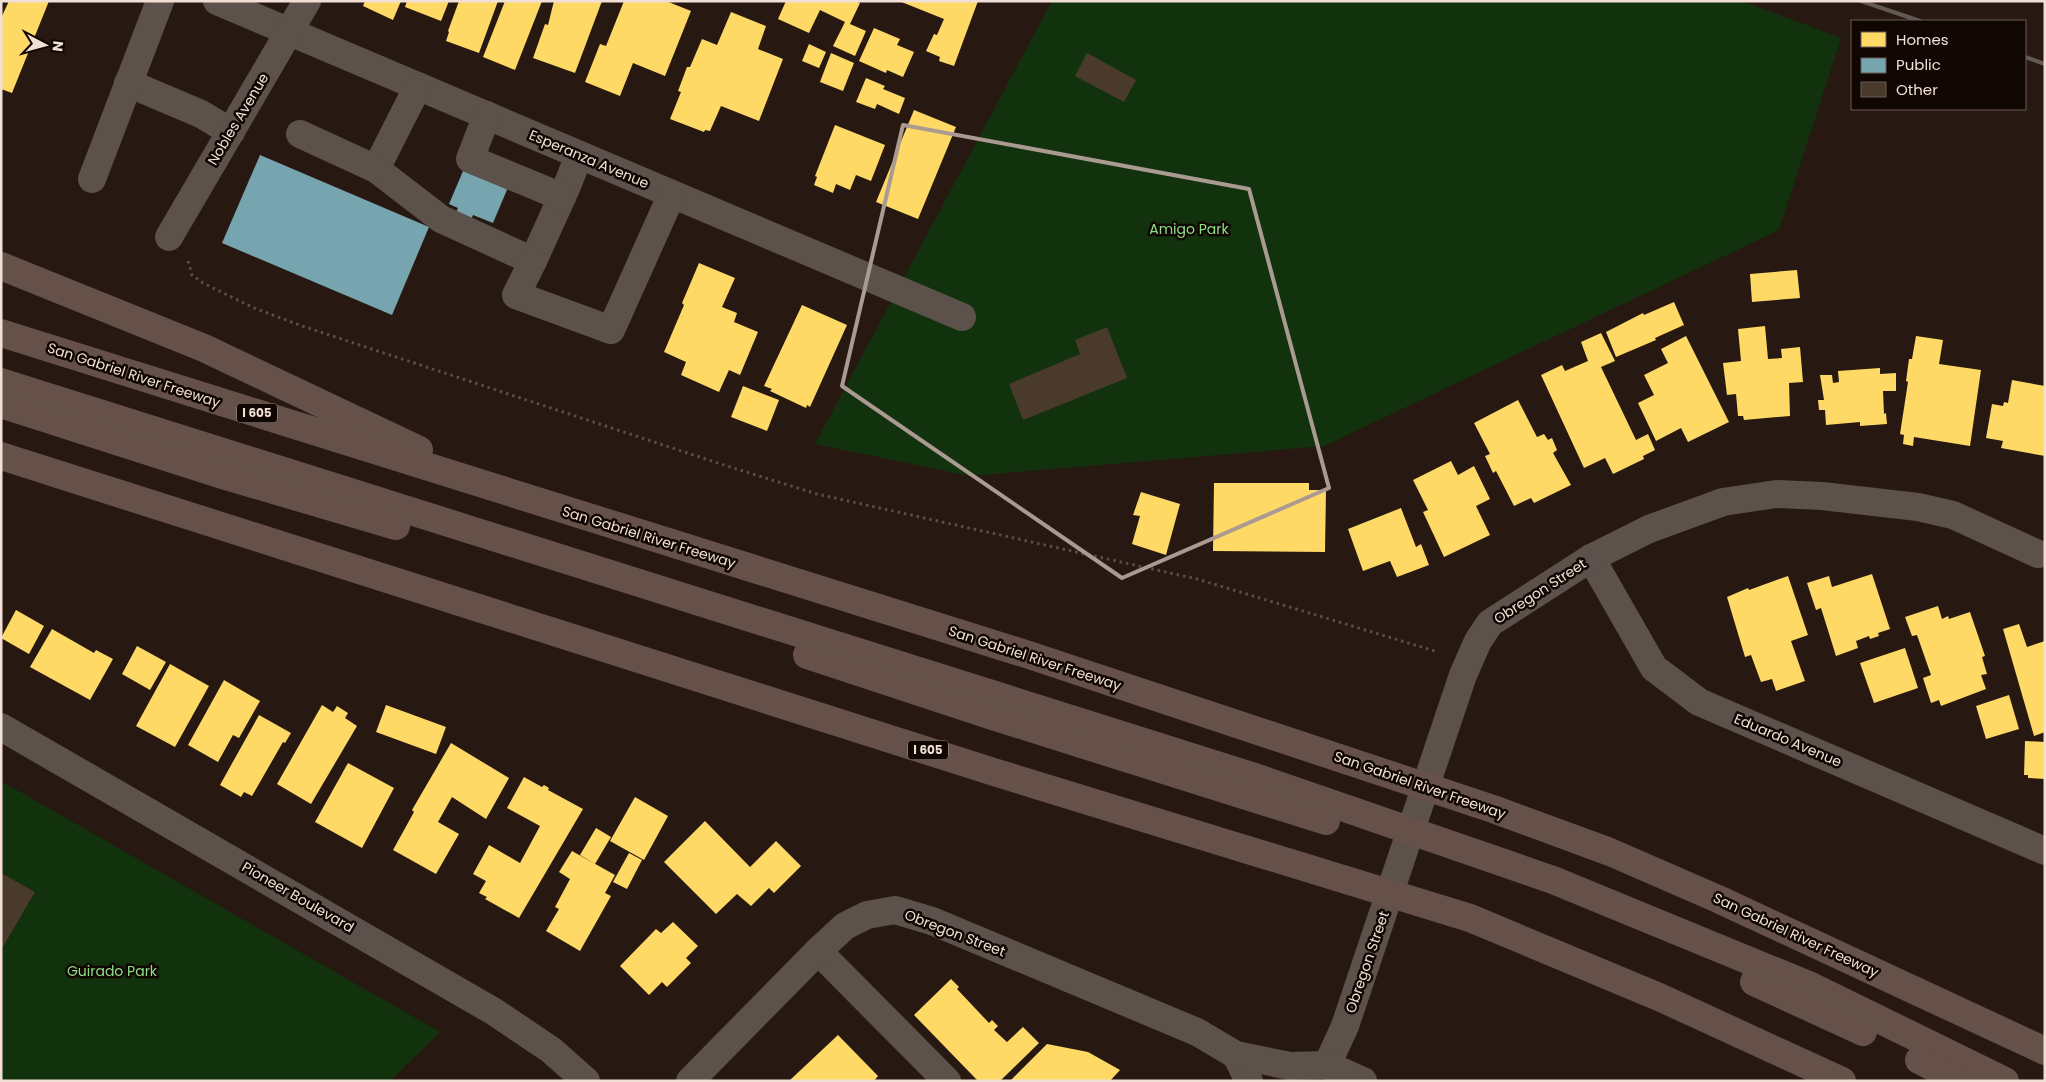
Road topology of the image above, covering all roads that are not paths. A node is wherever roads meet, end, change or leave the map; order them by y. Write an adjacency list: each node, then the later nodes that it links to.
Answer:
1 (160, 1): 5 (street)
2 (217, 1): 4 (street, Esperanza Avenue)
3 (307, 1): 4 (street, Nobles Avenue)
4 (291, 32): 6 (street, Esperanza Avenue); 8 (street, Nobles Avenue)
5 (128, 83): 8 (street); 12 (street)
6 (418, 86): 7 (street, Esperanza Avenue); 11 (street)
7 (487, 115): 10 (street, Esperanza Avenue); 14 (street)
8 (231, 132): 15 (street, Nobles Avenue)
9 (300, 134): 11 (street)
10 (578, 155): 13 (street, Esperanza Avenue); 14 (street)
11 (376, 170): 16 (street)
12 (92, 179)
13 (672, 194): 16 (street); 18 (street, Esperanza Avenue)
14 (562, 197): 16 (street)
15 (168, 237)
16 (533, 261)
17 (1, 266): 23 (highway)
18 (962, 317)
19 (1, 332): 23 (highway, San Gabriel River Freeway / I 605)
20 (1, 382): 39 (highway)
21 (1, 404): 38 (highway)
22 (1, 456): 37 (highway, I 605)
23 (513, 494): 29 (highway, San Gabriel River Freeway / I 605)
24 (2038, 554): 25 (street, Obregon Street)
25 (1591, 558): 27 (street, Eduardo Avenue); 31 (street, Obregon Street)
26 (1, 727): 32 (street, Pioneer Boulevard)
27 (2045, 851)
28 (818, 951): 30 (street, Obregon Street); 33 (street, Obregon Street); 34 (street)
29 (2045, 1051)
30 (1236, 1055): 31 (street, Obregon Street); 35 (street)
31 (1327, 1065): 36 (street, Obregon Street)
32 (586, 1081)
33 (690, 1081)
34 (947, 1081)
35 (1249, 1081)
36 (1363, 1081)
37 (1842, 1081)
38 (1960, 1081)
39 (2005, 1081)

